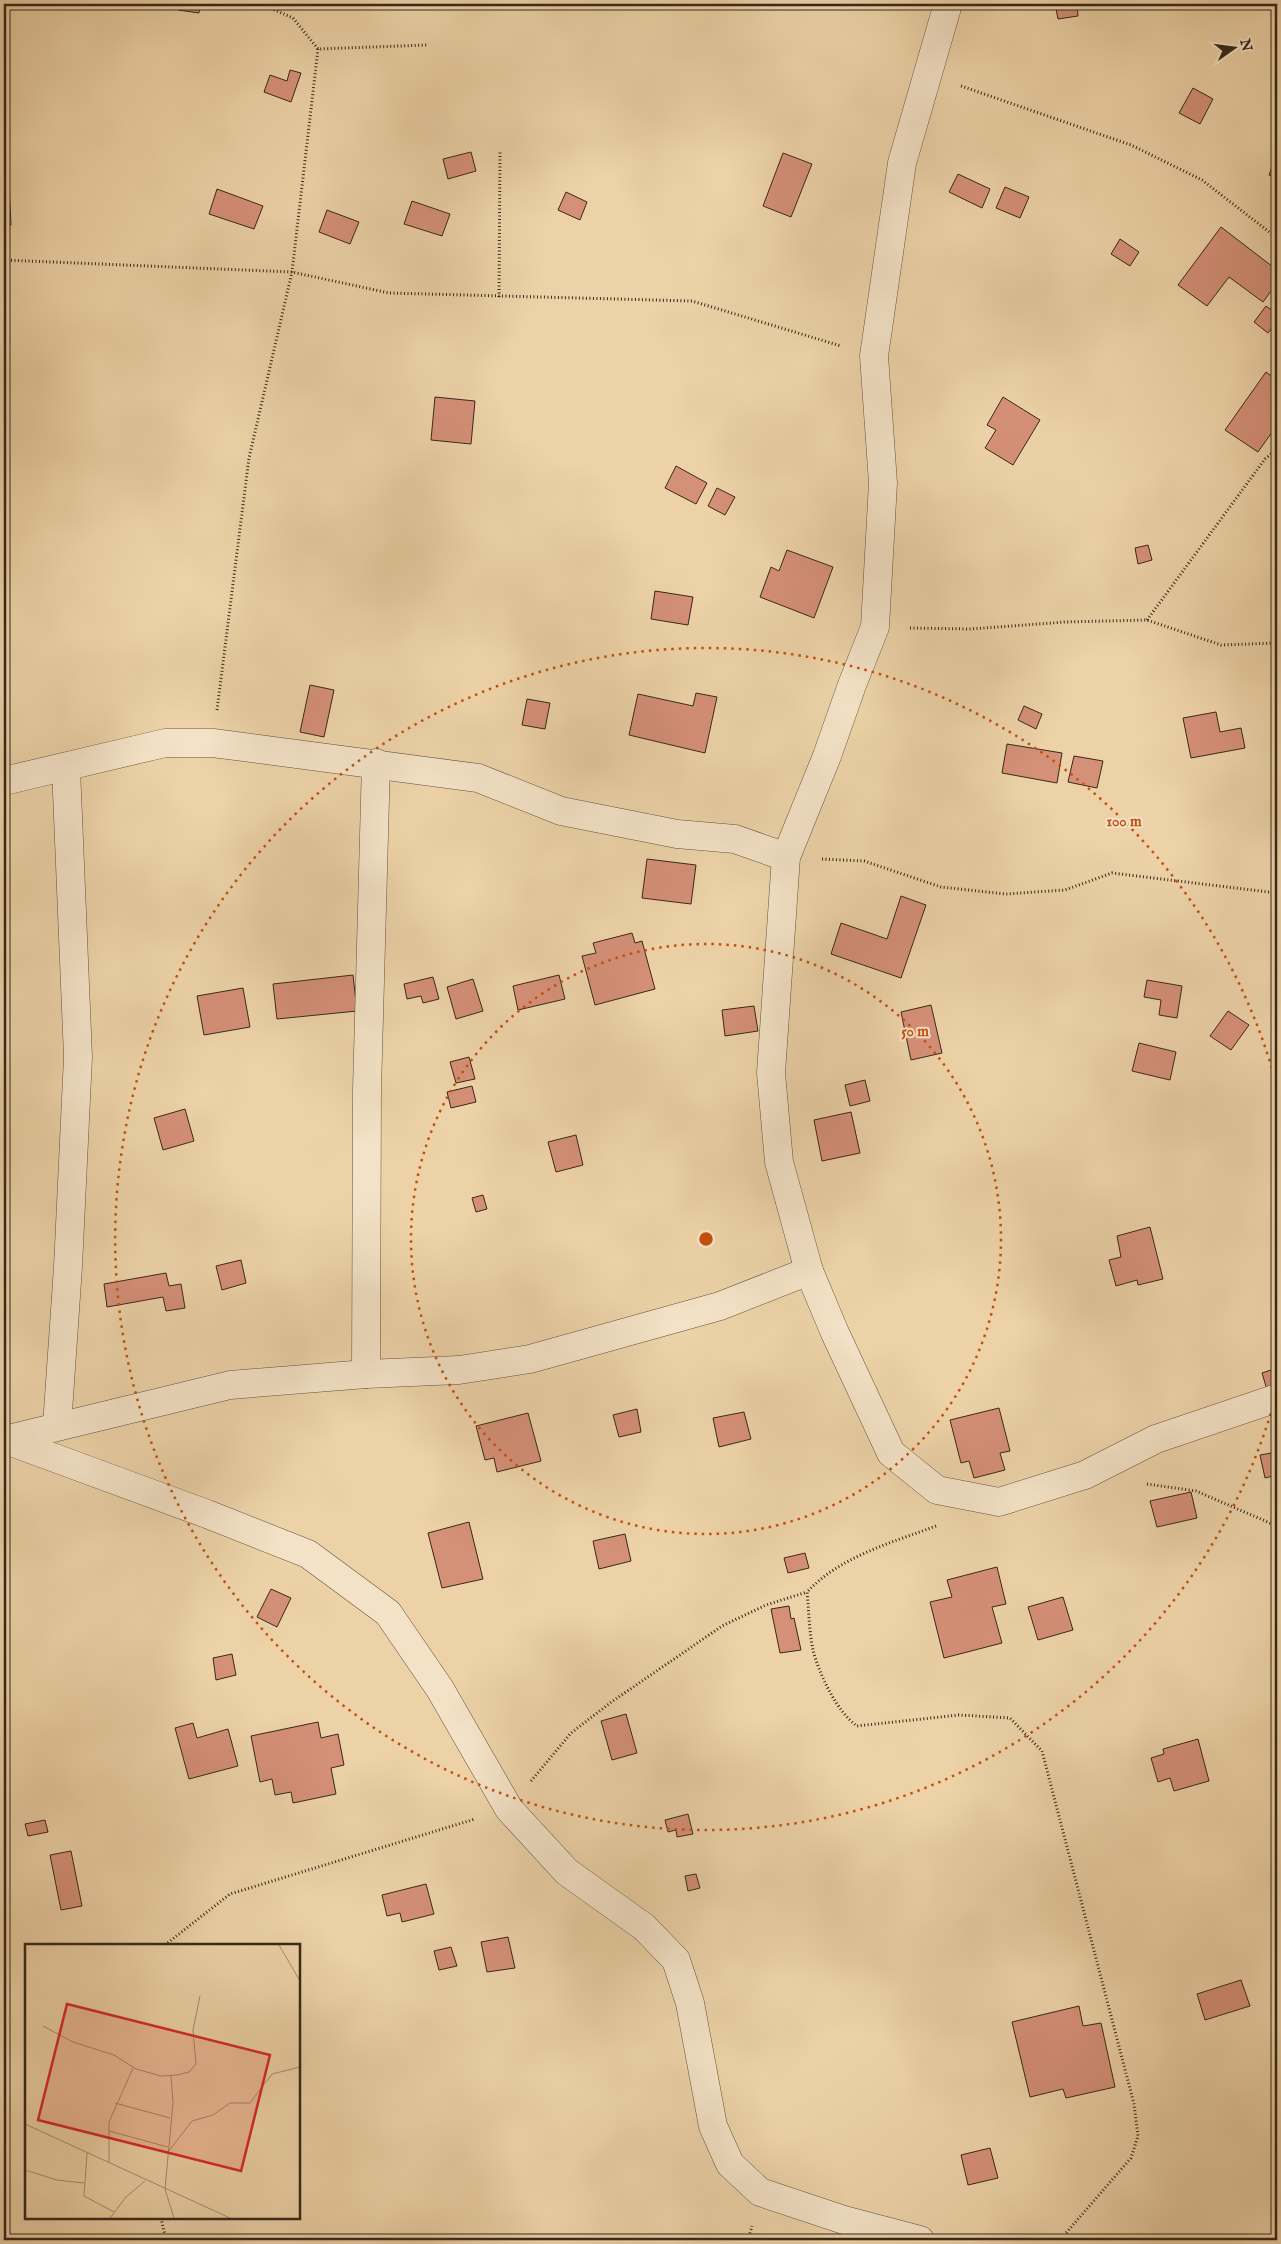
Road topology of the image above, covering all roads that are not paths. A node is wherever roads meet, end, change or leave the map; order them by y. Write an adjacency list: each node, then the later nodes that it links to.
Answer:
1 (948, 4): 5 (street)
2 (376, 763): 3 (street); 5 (street); 7 (street)
3 (66, 768): 4 (street); 9 (street)
4 (4, 781)
5 (786, 857): 6 (street)
6 (809, 1270): 7 (street); 8 (street)
7 (366, 1374): 9 (street)
8 (1277, 1398)
9 (57, 1426): 10 (street)
10 (5, 1440): 11 (street)
11 (920, 2240)

